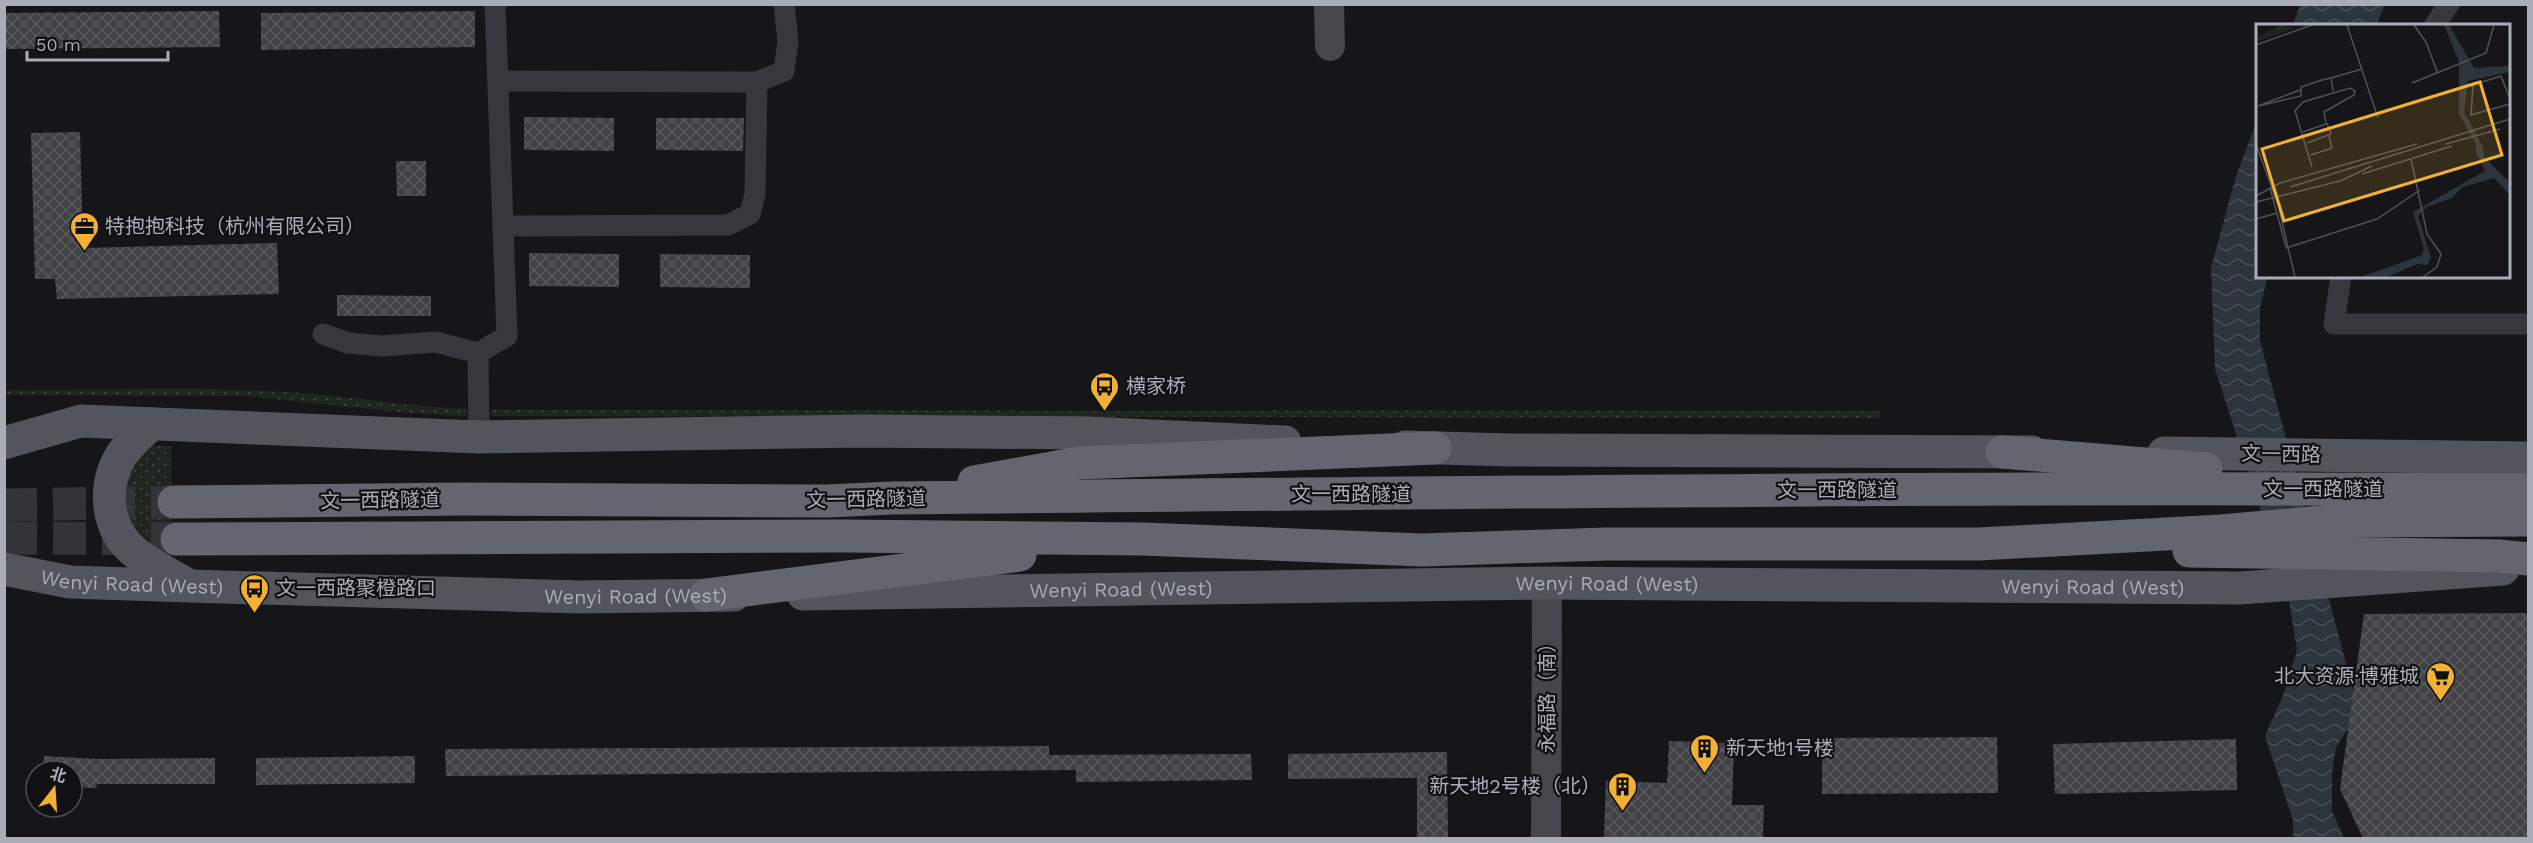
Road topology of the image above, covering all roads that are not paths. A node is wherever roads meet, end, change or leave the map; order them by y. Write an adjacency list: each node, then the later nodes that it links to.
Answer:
1 (495, 4): 7 (street)
2 (784, 4): 8 (street)
3 (1329, 4): 6 (street)
4 (2449, 4): 5 (street)
5 (2435, 24)
6 (1330, 46)
7 (498, 81): 8 (street); 9 (street)
8 (757, 82): 9 (street)
9 (503, 226): 13 (street)
10 (2341, 278): 11 (street)
11 (2529, 324)
12 (323, 334): 13 (street)
13 (478, 353): 17 (street)
14 (81, 421): 15 (main road); 16 (street); 18 (main road)
15 (151, 424): 17 (main road); 36 (main road)
16 (4, 426)
17 (479, 437): 19 (main road)
18 (4, 443)
19 (1435, 448): 20 (main road); 25 (highway)
20 (2002, 452): 22 (highway)
21 (2529, 458): 23 (main road)
22 (2229, 471): 23 (highway, 文一西路隧道); 25 (highway, 文一西路隧道)
23 (2325, 473): 24 (highway, 文一西路隧道)
24 (2529, 490)
25 (892, 498): 26 (highway, 文一西路隧道)
26 (174, 502)
27 (2529, 520): 30 (highway, 文一西路隧道)
28 (177, 539): 29 (highway, 文一西路隧道)
29 (1142, 539): 30 (highway, 文一西路隧道); 37 (highway)
30 (2224, 542): 32 (highway)
31 (2529, 559): 32 (highway)
32 (2343, 567): 33 (main road); 35 (main road, Wenyi Road (West))
33 (2529, 567)
34 (4, 568): 36 (main road, Wenyi Road (West))
35 (1547, 583): 37 (main road, Wenyi Road (West)); 38 (street, 永福路（南）)
36 (189, 586): 37 (main road, Wenyi Road (West))
37 (706, 595)
38 (1546, 838)

